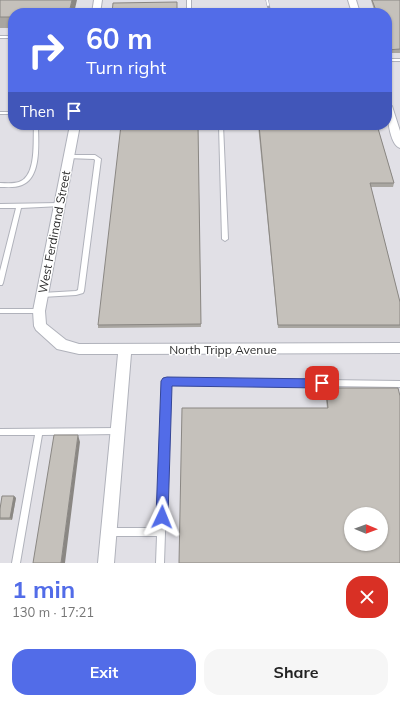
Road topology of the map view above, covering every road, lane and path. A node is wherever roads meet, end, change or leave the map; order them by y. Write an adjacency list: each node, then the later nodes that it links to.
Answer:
1 (392, 121): 5 (street)
2 (36, 130): 7 (lane)
3 (74, 130): 6 (street, West Ferdinand Street)
4 (221, 130): 11 (lane)
5 (400, 145)
6 (69, 156): 8 (street, West Ferdinand Street); 13 (lane)
7 (0, 185)
8 (59, 205): 10 (lane); 13 (street, West Ferdinand Street)
9 (0, 206): 10 (lane)
10 (19, 206): 12 (lane)
11 (225, 239)
12 (0, 283)
13 (42, 295): 15 (street, West Ferdinand Street)
14 (0, 311): 15 (lane)
15 (39, 311): 16 (street, West Ferdinand Street)
16 (50, 336): 18 (street, North Tripp Avenue)
17 (400, 348): 18 (street, North Tripp Avenue)
18 (125, 350): 20 (street)
19 (400, 384): 24 (lane)
20 (118, 431): 22 (lane); 23 (street)
21 (0, 432): 22 (lane)
22 (39, 432): 25 (lane)
23 (109, 532): 24 (lane); 26 (street)
24 (161, 532): 27 (lane)
25 (16, 563)
26 (106, 563)
27 (160, 563)

